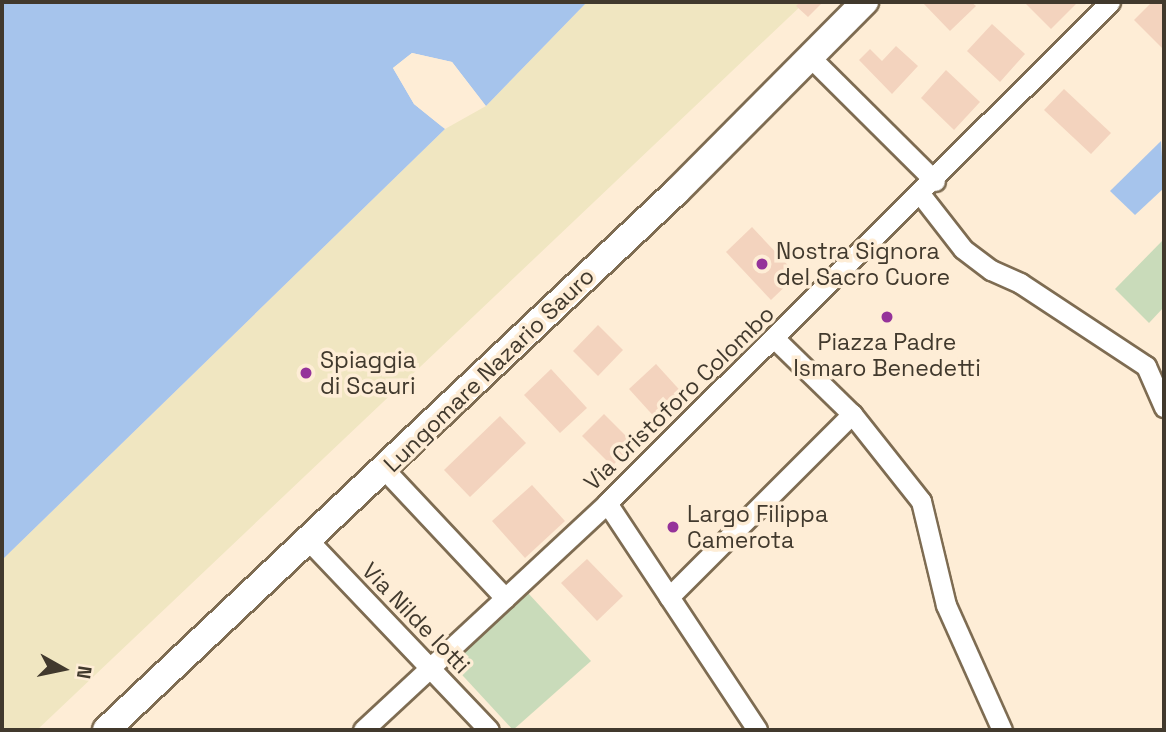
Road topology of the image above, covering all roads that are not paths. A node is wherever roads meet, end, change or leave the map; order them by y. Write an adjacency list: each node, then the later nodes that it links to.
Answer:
1 (865, 2): 3 (street, Lungomare Nazario Sauro)
2 (1110, 2): 4 (street, Via Cristoforo Colombo)
3 (810, 57): 4 (street); 8 (street, Lungomare Nazario Sauro)
4 (928, 188): 5 (street, Via Cristoforo Colombo); 6 (street)
5 (775, 338): 7 (street); 9 (street, Via Cristoforo Colombo)
6 (1164, 407)
7 (852, 414): 11 (street); 18 (street)
8 (384, 469): 10 (street, Lungomare Nazario Sauro); 12 (street)
9 (607, 503): 11 (street); 12 (street, Via Cristoforo Colombo)
10 (308, 540): 13 (street, Via Nilde Iotti); 14 (street, Lungomare Nazario Sauro)
11 (669, 597): 17 (street)
12 (505, 598): 13 (street, Via Cristoforo Colombo)
13 (429, 668): 15 (street, Via Cristoforo Colombo); 16 (street, Via Nilde Iotti)
14 (119, 726)
15 (363, 730)
16 (489, 730)
17 (757, 730)
18 (1002, 730)

